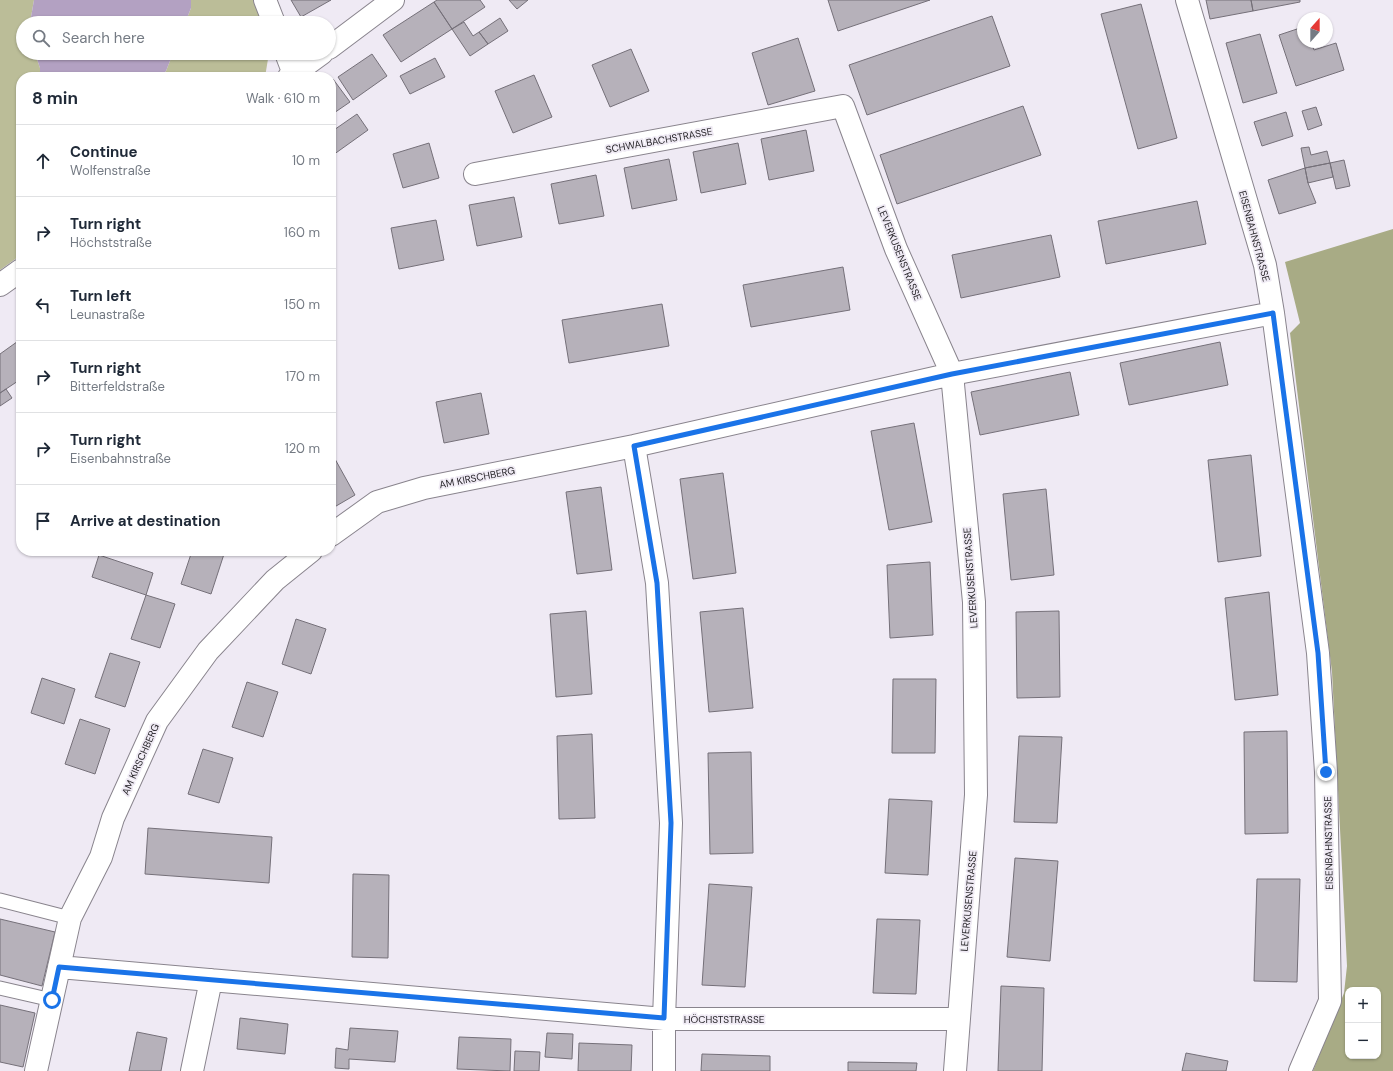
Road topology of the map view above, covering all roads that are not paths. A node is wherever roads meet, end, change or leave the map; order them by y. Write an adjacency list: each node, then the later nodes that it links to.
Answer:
1 (265, 0): 4 (street)
2 (393, 0): 5 (street)
3 (1187, 0): 14 (street, EISENBAHNSTRASSE)
4 (271, 16)
5 (336, 43)
6 (288, 60): 8 (street)
7 (312, 60): 9 (street)
8 (291, 72)
9 (296, 72)
10 (843, 106): 11 (street, SCHWALBACHSTRASSE); 15 (street, LEVERKUSENSTRASSE)
11 (475, 174)
12 (16, 274): 13 (street)
13 (0, 286)
14 (1273, 313): 15 (street, AM KIRSCHBERG); 31 (street, EISENBAHNSTRASSE)
15 (952, 374): 16 (street, AM KIRSCHBERG); 26 (street, LEVERKUSENSTRASSE)
16 (634, 446): 17 (street, AM KIRSCHBERG); 25 (street)
17 (336, 531)
18 (306, 556): 20 (street, AM KIRSCHBERG)
19 (0, 900): 20 (lane)
20 (70, 918): 21 (street, AM KIRSCHBERG)
21 (59, 967): 22 (street, HÖCHSTSTRASSE); 24 (street, AM KIRSCHBERG)
22 (211, 980): 25 (street, HÖCHSTSTRASSE); 28 (street)
23 (0, 988): 24 (lane)
24 (52, 1000): 27 (street, AM KIRSCHBERG)
25 (664, 1018): 26 (street, HÖCHSTSTRASSE); 29 (street)
26 (959, 1019): 30 (street, LEVERKUSENSTRASSE)
27 (36, 1071)
28 (192, 1071)
29 (664, 1071)
30 (955, 1071)
31 (1300, 1071)

